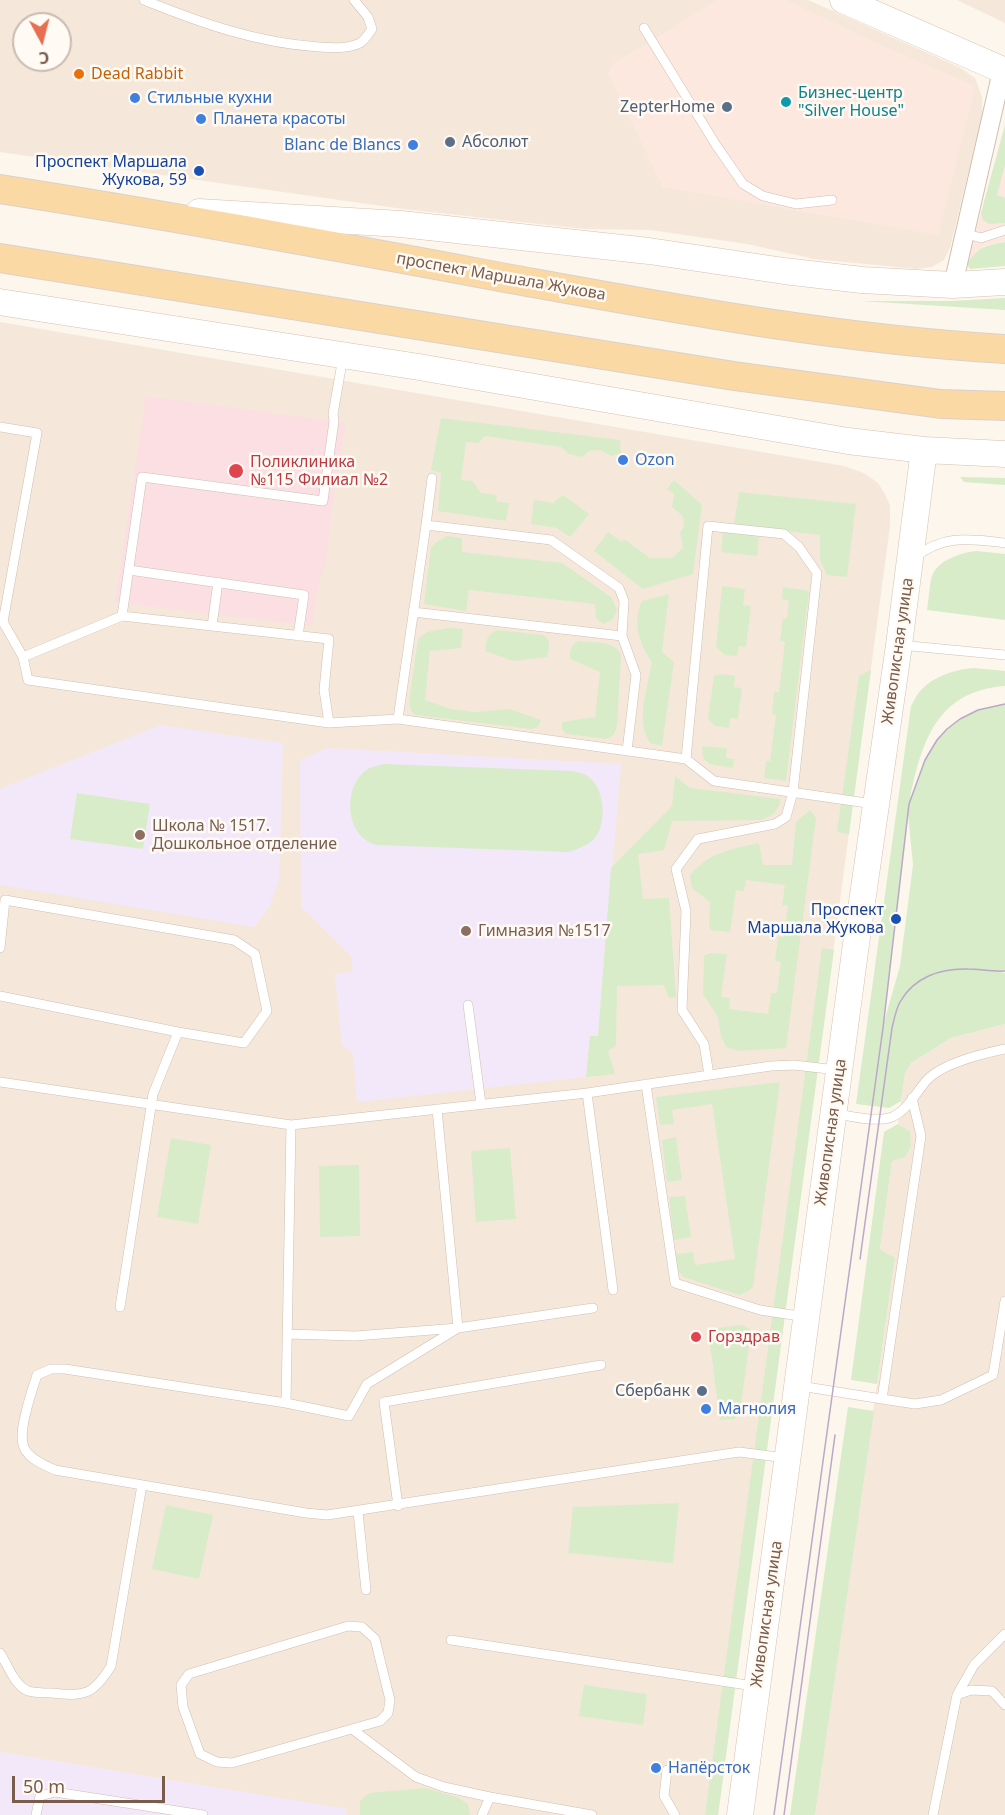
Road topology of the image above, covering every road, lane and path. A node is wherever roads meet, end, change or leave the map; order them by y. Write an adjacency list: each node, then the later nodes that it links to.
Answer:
1 (144, 0): 2 (lane)
2 (354, 0)
3 (843, 0): 5 (main road)
4 (644, 27): 7 (lane)
5 (1004, 71): 10 (street)
6 (0, 189): 8 (main road, проспект Маршала Жукова)
7 (832, 200)
8 (116, 206): 13 (main road); 15 (main road, проспект Маршала Жукова)
9 (1005, 230): 10 (lane)
10 (964, 233): 13 (street)
11 (0, 258): 17 (main road)
12 (1005, 282): 13 (main road)
13 (953, 285)
14 (0, 302): 16 (main road)
15 (1005, 349)
16 (344, 355): 19 (main road); 25 (lane)
17 (1005, 406)
18 (0, 427): 29 (lane)
19 (924, 450): 20 (main road); 24 (main road, Живописная улица)
20 (1005, 453)
21 (432, 478): 22 (lane)
22 (426, 525): 27 (lane); 32 (lane)
23 (1005, 543): 24 (lane)
24 (910, 562): 33 (main road, Живописная улица)
25 (129, 570): 26 (lane); 28 (lane)
26 (218, 582): 30 (lane); 31 (lane)
27 (413, 612): 32 (lane); 36 (lane)
28 (122, 616): 30 (lane); 35 (lane)
29 (2, 622): 35 (lane)
30 (212, 626): 31 (lane)
31 (298, 636): 37 (lane)
32 (622, 636): 38 (lane)
33 (899, 645): 34 (lane); 41 (main road, Живописная улица)
34 (1005, 655)
35 (23, 657): 37 (lane)
36 (398, 719): 37 (lane); 38 (lane)
37 (329, 723)
38 (627, 751): 39 (lane)
39 (686, 759): 40 (lane); 40 (lane)
40 (793, 792): 41 (lane); 48 (lane)
41 (877, 804): 47 (main road, Живописная улица)
42 (0, 948): 45 (lane)
43 (0, 996): 45 (lane)
44 (468, 1005): 54 (lane)
45 (178, 1032): 53 (lane)
46 (1005, 1049): 52 (lane)
47 (839, 1071): 48 (lane); 56 (main road, Живописная улица)
48 (709, 1075): 50 (lane)
49 (0, 1083): 53 (lane)
50 (646, 1084): 51 (lane); 62 (lane)
51 (587, 1093): 54 (lane); 58 (lane)
52 (912, 1098): 56 (lane); 67 (lane)
53 (151, 1104): 57 (lane); 60 (lane)
54 (481, 1104): 55 (lane)
55 (437, 1109): 57 (lane); 63 (lane)
56 (834, 1114): 62 (main road, Живописная улица)
57 (291, 1125): 64 (lane)
58 (614, 1290)
59 (1005, 1300): 67 (lane)
60 (120, 1307)
61 (593, 1308): 63 (lane)
62 (807, 1317): 66 (main road, Живописная улица)
63 (458, 1328): 64 (lane); 68 (lane)
64 (287, 1334): 68 (lane)
65 (601, 1365): 71 (lane)
66 (798, 1386): 67 (lane); 69 (main road, Живописная улица)
67 (882, 1399)
68 (286, 1403): 70 (lane)
69 (788, 1458): 71 (lane); 77 (main road, Живописная улица)
70 (142, 1485): 72 (lane); 76 (lane)
71 (398, 1506): 72 (lane)
72 (358, 1512): 73 (lane)
73 (366, 1590)
74 (1005, 1634): 78 (lane)
75 (451, 1640): 77 (lane)
76 (0, 1653)
77 (758, 1687): 88 (main road, Живописная улица)
78 (957, 1695): 79 (lane); 89 (lane)
79 (1005, 1706)
80 (352, 1729): 80 (lane); 82 (lane)
81 (667, 1770): 87 (lane)
82 (490, 1797): 85 (lane); 86 (lane)
83 (36, 1815): 84 (lane)
84 (202, 1815)
85 (482, 1815)
86 (592, 1815)
87 (675, 1815)
88 (740, 1815)
89 (933, 1815)

